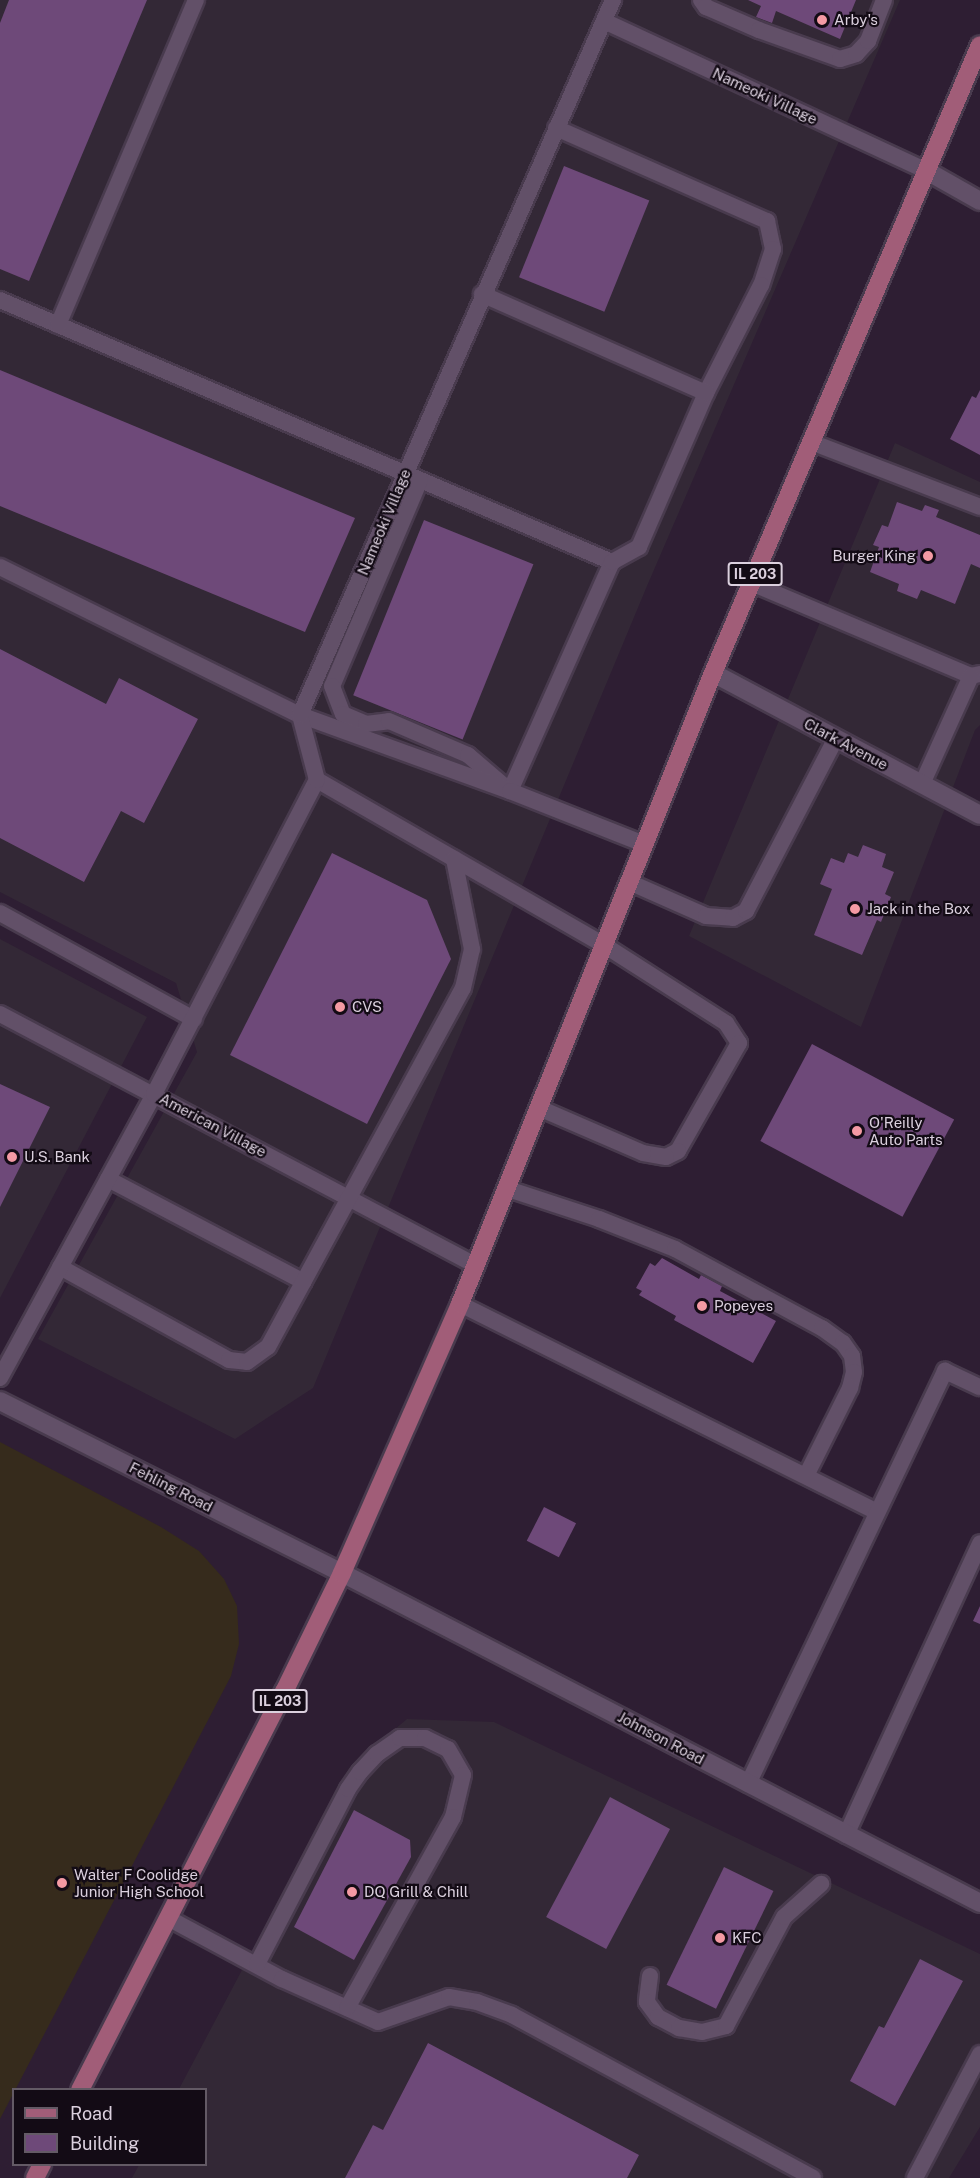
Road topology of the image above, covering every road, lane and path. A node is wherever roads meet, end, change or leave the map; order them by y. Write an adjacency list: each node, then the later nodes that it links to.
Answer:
1 (196, 0): 12 (lane)
2 (613, 0): 5 (lane, Nameoki Village)
3 (701, 0): 4 (lane)
4 (884, 0)
5 (604, 21): 7 (lane, Nameoki Village); 8 (lane, Nameoki Village)
6 (980, 45): 8 (main road, IL 203)
7 (556, 128): 10 (lane, Nameoki Village); 13 (lane)
8 (927, 171): 9 (street); 14 (main road, IL 203)
9 (980, 201)
10 (482, 294): 13 (lane); 15 (lane, Nameoki Village)
11 (0, 300): 12 (lane)
12 (58, 325): 15 (lane)
13 (706, 393): 17 (lane)
14 (811, 442): 16 (lane); 19 (main road, IL 203)
15 (412, 476): 17 (lane); 22 (lane, Nameoki Village); 26 (lane)
16 (980, 507)
17 (612, 561): 26 (lane)
18 (0, 567): 22 (lane)
19 (751, 583): 20 (main road, IL 203); 21 (lane)
20 (713, 673): 23 (street, Clark Avenue); 28 (main road, IL 203)
21 (976, 675): 25 (lane)
22 (300, 715): 24 (lane); 26 (lane)
23 (836, 738): 25 (street, Clark Avenue); 30 (lane)
24 (317, 780): 29 (lane); 34 (lane)
25 (922, 784): 27 (street, Clark Avenue)
26 (510, 791): 28 (lane)
27 (980, 815)
28 (644, 844): 30 (main road, IL 203)
29 (454, 859): 32 (lane); 39 (lane)
30 (628, 882): 32 (main road, IL 203)
31 (0, 913): 34 (lane)
32 (604, 945): 36 (main road, IL 203); 36 (lane)
33 (0, 1014): 35 (lane)
34 (194, 1019): 35 (lane, American Village)
35 (154, 1094): 37 (lane); 39 (lane, American Village)
36 (539, 1108): 38 (main road, IL 203)
37 (108, 1179): 41 (lane); 42 (lane)
38 (508, 1189): 40 (main road, IL 203); 47 (lane)
39 (351, 1198): 40 (lane, American Village); 42 (lane)
40 (477, 1266): 43 (main road, IL 203)
41 (60, 1267): 42 (lane); 44 (lane)
42 (304, 1282)
43 (460, 1304): 47 (lane); 50 (main road, IL 203)
44 (0, 1378)
45 (980, 1387): 48 (lane)
46 (0, 1401): 50 (street, Fehling Road)
47 (806, 1476): 48 (lane)
48 (877, 1512): 51 (lane)
49 (980, 1543): 52 (lane)
50 (342, 1573): 51 (street, Johnson Road); 55 (main road, IL 203)
51 (748, 1784): 52 (street, Johnson Road)
52 (846, 1835): 54 (street, Johnson Road)
53 (821, 1884): 57 (lane)
54 (980, 1903)
55 (168, 1918): 56 (lane); 60 (main road, IL 203)
56 (257, 1964): 58 (lane); 58 (lane)
57 (650, 1976)
58 (346, 2008): 61 (lane)
59 (980, 2054): 62 (lane)
60 (81, 2088)
61 (813, 2178)
62 (915, 2178)

